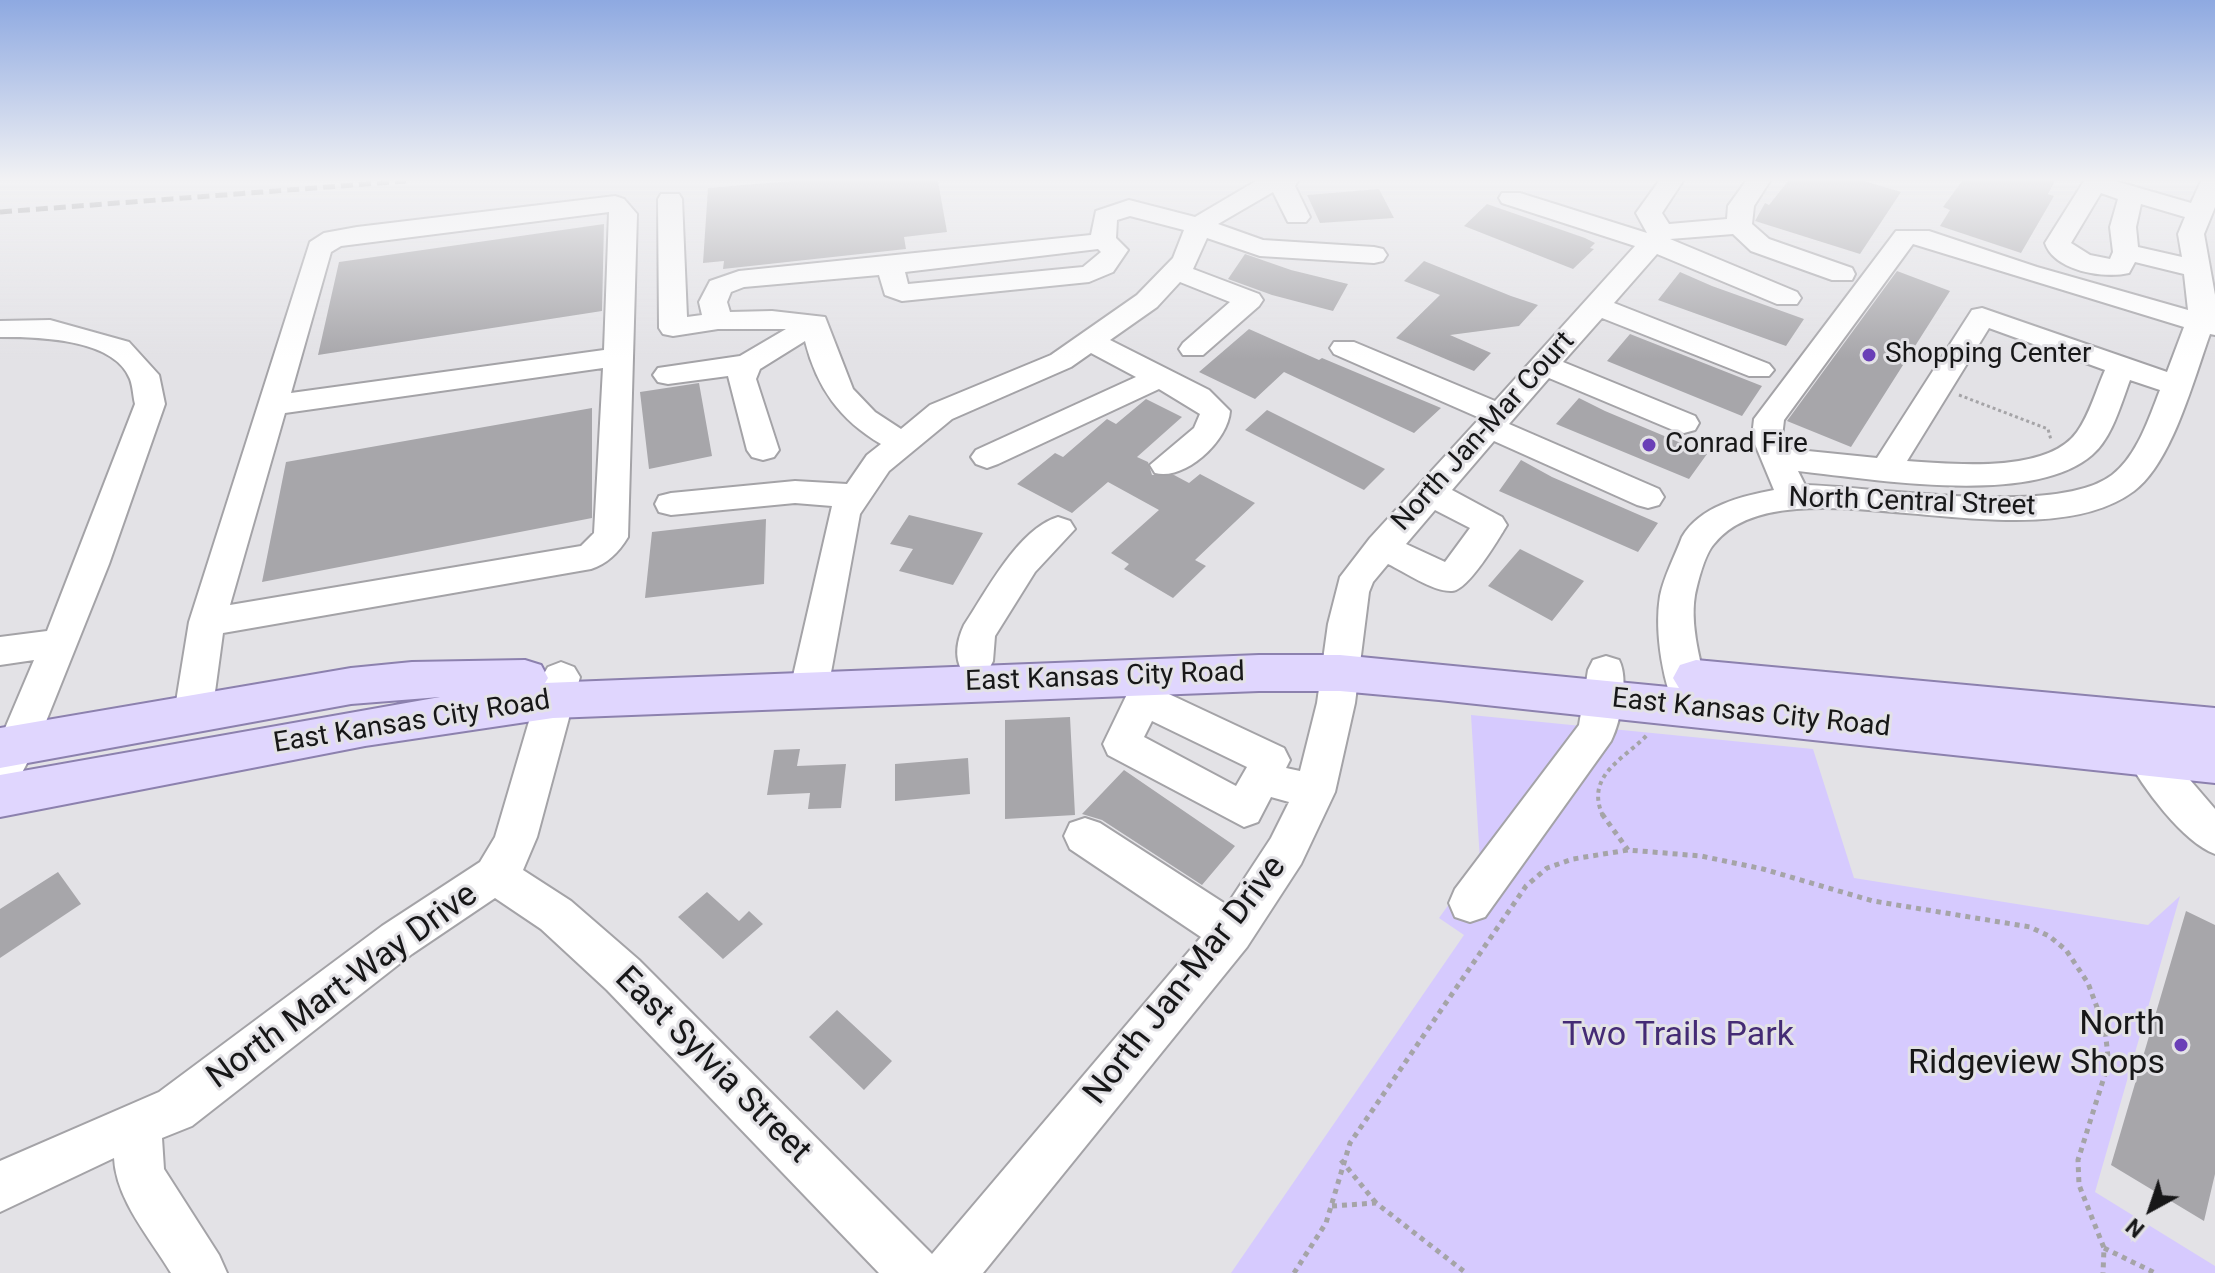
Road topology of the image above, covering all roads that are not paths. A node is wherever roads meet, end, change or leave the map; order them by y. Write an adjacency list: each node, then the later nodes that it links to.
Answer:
1 (331, 240): 37 (street)
2 (623, 240): 29 (street)
3 (671, 240): 22 (street)
4 (1111, 240): 22 (street)
5 (1193, 240): 18 (street)
6 (1239, 240): 16 (street)
7 (1655, 240): 21 (street, North Jan-Mar Court)
8 (1662, 240): 20 (street)
9 (1755, 240): 19 (street)
10 (1902, 240): 43 (street)
11 (1933, 240): 24 (street)
12 (2060, 240): 15 (street)
13 (2125, 240): 15 (street)
14 (2192, 240): 17 (street, North Central Street)
15 (2126, 252): 17 (street)
16 (1374, 255)
17 (2195, 268): 24 (street, North Central Street)
18 (1177, 272): 26 (street); 28 (street)
19 (1842, 274)
20 (1787, 298)
21 (1597, 306): 31 (street, North Jan-Mar Court); 33 (street)
22 (718, 321): 23 (street)
23 (815, 323): 30 (street); 40 (street)
24 (2208, 325): 36 (street, North Central Street)
25 (0, 329): 54 (street)
26 (1092, 342): 35 (street); 40 (street)
27 (1344, 348): 38 (street)
28 (1193, 349)
29 (618, 357): 37 (street); 53 (street)
30 (748, 364): 34 (street); 41 (street)
31 (1544, 365): 38 (street, North Jan-Mar Court); 39 (street)
32 (2121, 366): 36 (street); 45 (street); 45 (street)
33 (1759, 370)
34 (668, 375)
35 (1160, 377): 42 (street); 44 (street)
36 (2174, 385): 47 (street, North Central Street)
37 (272, 405): 53 (street)
38 (1494, 421): 46 (street, North Jan-Mar Court); 49 (street)
39 (1684, 423)
40 (900, 442): 48 (street)
41 (763, 450)
42 (987, 457)
43 (1780, 459): 45 (street); 47 (street)
44 (1166, 465)
45 (1887, 468)
46 (1431, 493): 52 (street, North Jan-Mar Court); 52 (street)
47 (1793, 495): 62 (street, North Central Street)
48 (854, 496): 50 (street); 58 (street)
49 (1648, 497)
50 (671, 504)
51 (1058, 529): 56 (street)
52 (1382, 547): 57 (street, North Jan-Mar Court)
53 (207, 622): 63 (street)
54 (58, 643): 55 (street); 65 (street)
55 (0, 651)
56 (975, 661): 57 (main road, East Kansas City Road); 58 (main road, East Kansas City Road)
57 (1341, 662): 59 (main road, East Kansas City Road); 60 (main road, East Kansas City Road); 69 (street, North Jan-Mar Drive)
58 (811, 678): 60 (main road, East Kansas City Road); 61 (main road, East Kansas City Road)
59 (1604, 684): 62 (main road, East Kansas City Road); 74 (street)
60 (1142, 687): 68 (street); 68 (street)
61 (557, 688): 63 (main road, East Kansas City Road); 70 (main road, East Kansas City Road); 73 (street, North Mart-Way Drive)
62 (1690, 692): 64 (main road, East Kansas City Road); 66 (main road, East Kansas City Road)
63 (193, 714): 65 (main road, East Kansas City Road)
64 (2215, 727)
65 (6, 756)
66 (2146, 756): 67 (main road, East Kansas City Road); 72 (street)
67 (2215, 763)
68 (1261, 778): 69 (street)
69 (1315, 792): 75 (street, North Jan-Mar Drive)
70 (0, 796)
71 (1085, 836): 75 (street)
72 (2215, 836)
73 (495, 875): 76 (street, North Mart-Way Drive); 79 (street, East Sylvia Street)
74 (1470, 903)
75 (1232, 933): 80 (street, North Jan-Mar Drive)
76 (137, 1126): 77 (street, North Mart-Way Drive); 78 (street)
77 (0, 1187)
78 (201, 1273)
79 (915, 1273)
80 (950, 1273)

